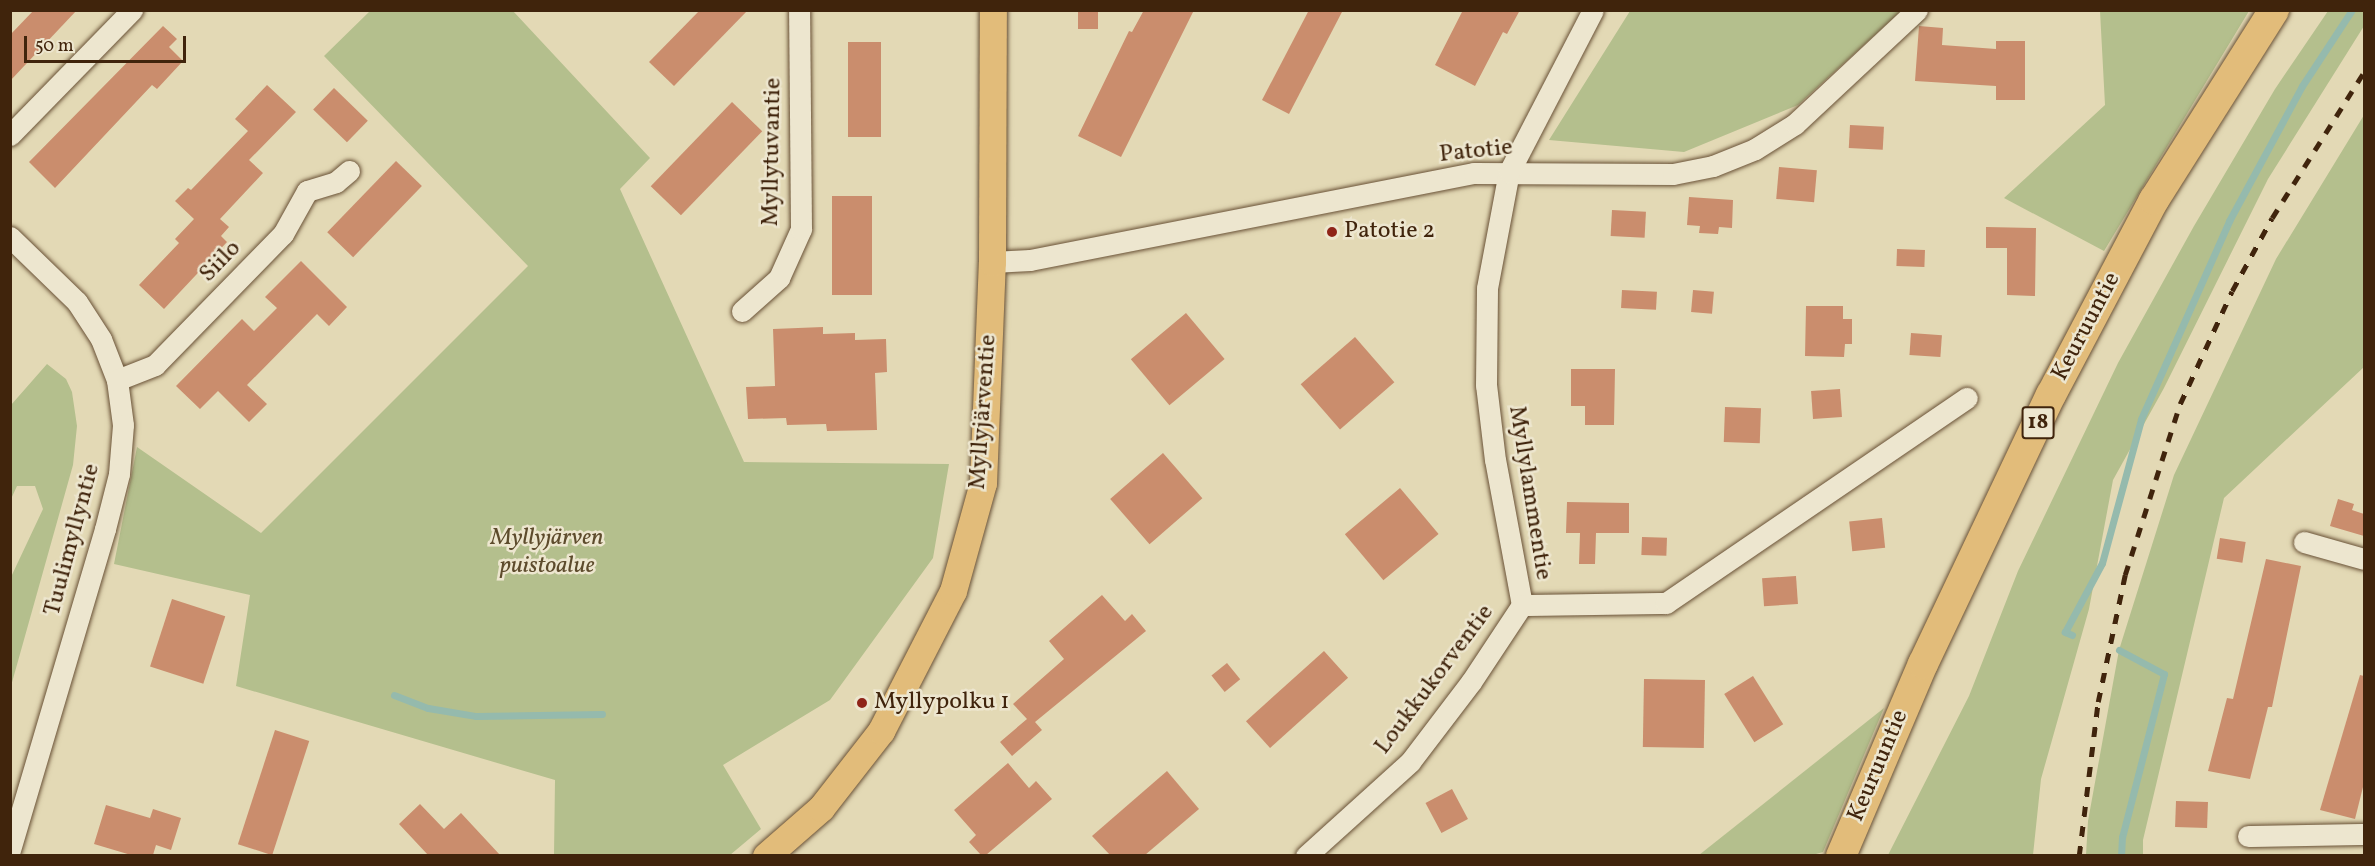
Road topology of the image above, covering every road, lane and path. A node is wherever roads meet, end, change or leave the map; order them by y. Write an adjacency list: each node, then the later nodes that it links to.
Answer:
1 (132, 10): 7 (street)
2 (799, 10): 12 (street, Myllytuvantie)
3 (993, 10): 11 (main road, Myllyjärventie)
4 (1593, 10): 9 (street, Myllylammentie)
5 (1917, 10): 9 (street, Patotie)
6 (2274, 10): 23 (highway, Keuruuntie / 18)
7 (10, 135)
8 (349, 171): 13 (street, Siilo)
9 (1509, 172): 11 (street, Patotie); 17 (street, Myllylammentie)
10 (10, 237): 13 (street, Tuulimyllyntie)
11 (992, 262): 21 (main road, Myllyjärventie)
12 (742, 311)
13 (117, 380): 20 (street, Tuulimyllyntie)
14 (1967, 398): 17 (street, Myllylammentie)
15 (2304, 542): 16 (street)
16 (2364, 559)
17 (1522, 605): 22 (street, Loukkukorventie)
18 (2364, 834): 19 (street)
19 (2248, 836)
20 (10, 850)
21 (766, 855)
22 (1306, 855)
23 (1841, 855)

